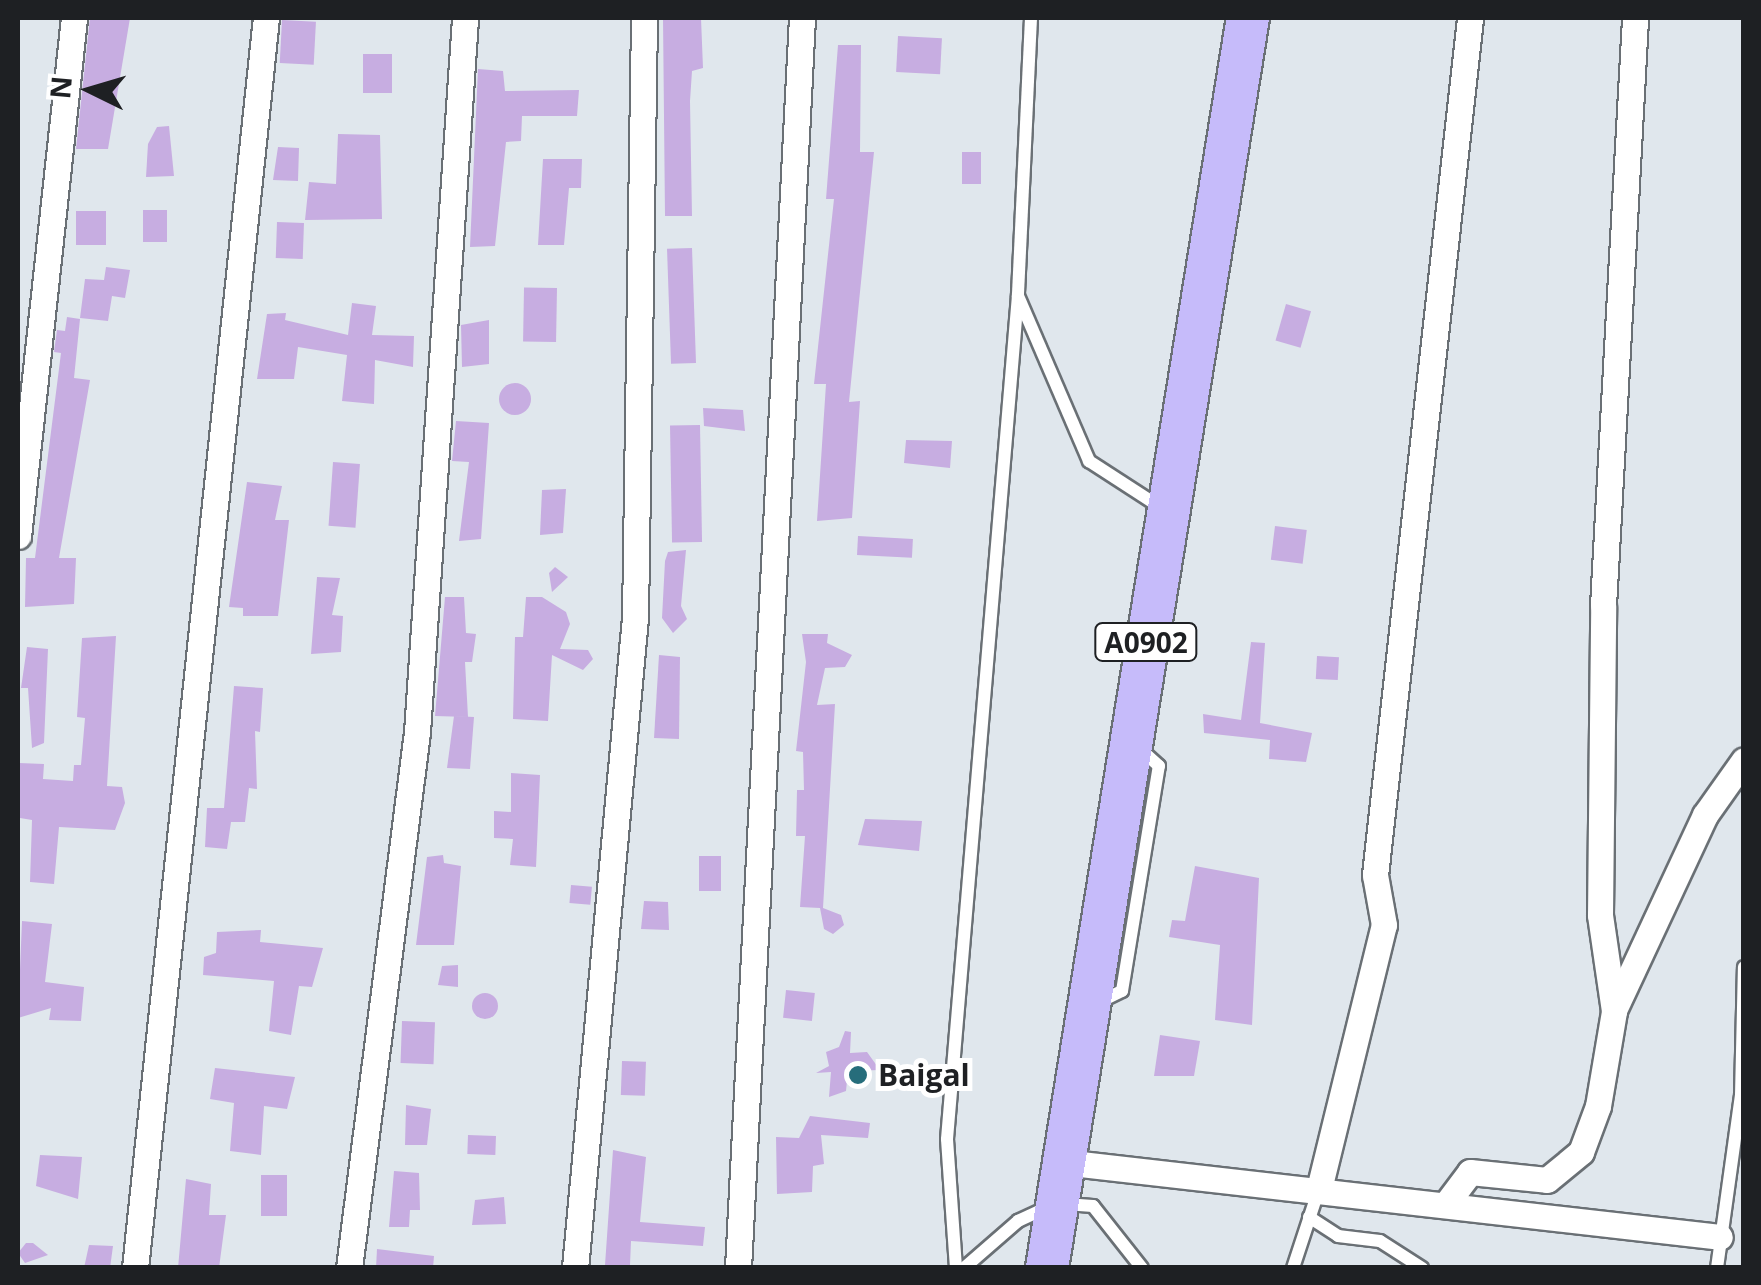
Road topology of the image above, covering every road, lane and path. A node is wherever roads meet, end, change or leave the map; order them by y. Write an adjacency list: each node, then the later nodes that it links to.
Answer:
1 (74, 18): 12 (street)
2 (266, 18): 22 (street)
3 (465, 18): 23 (street)
4 (644, 18): 24 (street)
5 (802, 18): 25 (street)
6 (1031, 18): 10 (lane)
7 (1248, 18): 11 (highway, A0902)
8 (1470, 18): 17 (street)
9 (1635, 18): 15 (street)
10 (1018, 296): 11 (lane); 26 (lane)
11 (1166, 511): 16 (highway, A0902)
12 (18, 536)
13 (1744, 760): 15 (street)
14 (1744, 968): 21 (lane)
15 (1614, 1011): 19 (street)
16 (1064, 1162): 17 (street); 18 (highway, A0902)
17 (1319, 1189): 19 (street); 20 (lane)
18 (1057, 1203): 27 (lane); 28 (highway, A0902); 29 (lane)
19 (1446, 1204): 21 (street)
20 (1309, 1217): 30 (lane); 31 (lane)
21 (1720, 1237): 32 (lane)
22 (136, 1268)
23 (349, 1268)
24 (575, 1268)
25 (738, 1268)
26 (956, 1268)
27 (964, 1268)
28 (1046, 1268)
29 (1142, 1268)
30 (1293, 1268)
31 (1422, 1268)
32 (1717, 1268)

